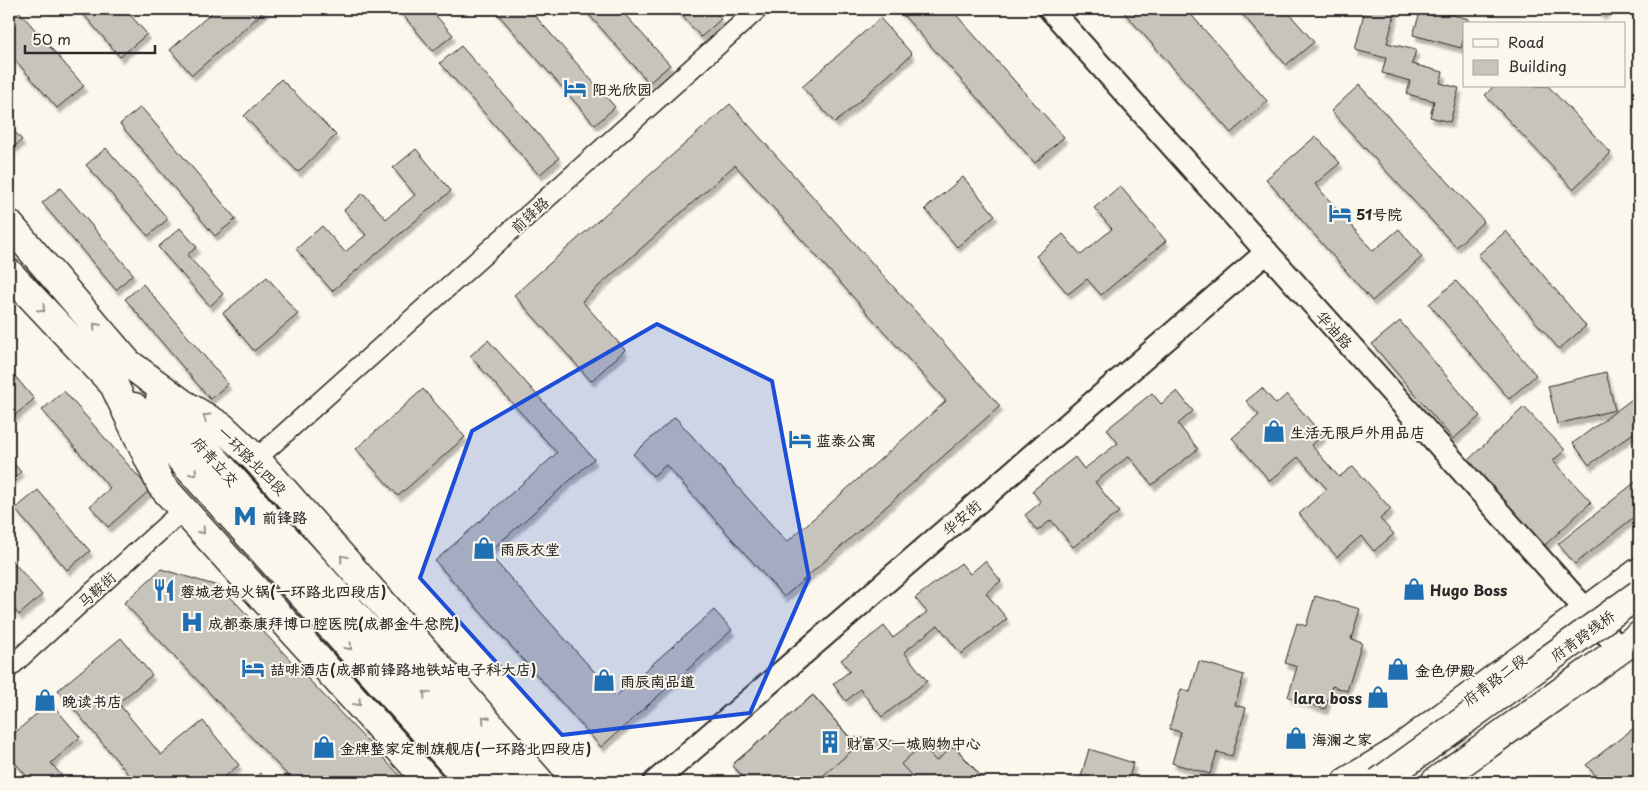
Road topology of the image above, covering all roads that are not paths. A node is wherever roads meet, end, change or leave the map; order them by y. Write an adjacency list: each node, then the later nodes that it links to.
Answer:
1 (758, 9): 7 (street, 前锋路)
2 (1050, 9): 4 (street, 华油路)
3 (9, 224): 6 (main road, 一环路北四段, one-way to 3)
4 (1267, 252): 11 (street, 华油路); 20 (street, 华安街)
5 (9, 274): 6 (main road, 一环路北四段, one-way to 6)
6 (121, 374): 7 (main road, 一环路北四段, one-way to 6); 8 (main road, 一环路北四段); 17 (main road, 府青立交, one-way to 17); 18 (main road, 府青立交, one-way to 6)
7 (256, 459): 19 (main road, 一环路北四段, one-way to 7)
8 (183, 510): 14 (street, 马鞍街); 16 (main road, 一环路北四段, one-way to 16)
9 (1639, 572): 11 (main road, 府青路二段)
10 (1639, 594): 23 (main road, 府青跨线桥, bridge)
11 (1586, 610): 13 (street, 华油路); 15 (main road, 府青路二段)
12 (1639, 616): 24 (main road, 府青跨线桥)
13 (1629, 643): 25 (main road)
14 (9, 668)
15 (1391, 755): 21 (main road, 府青路二段); 22 (main road)
16 (429, 782)
17 (470, 782)
18 (506, 782)
19 (540, 782)
20 (655, 782)
21 (1346, 782)
22 (1354, 782)
23 (1379, 782)
24 (1408, 782)
25 (1436, 782)

